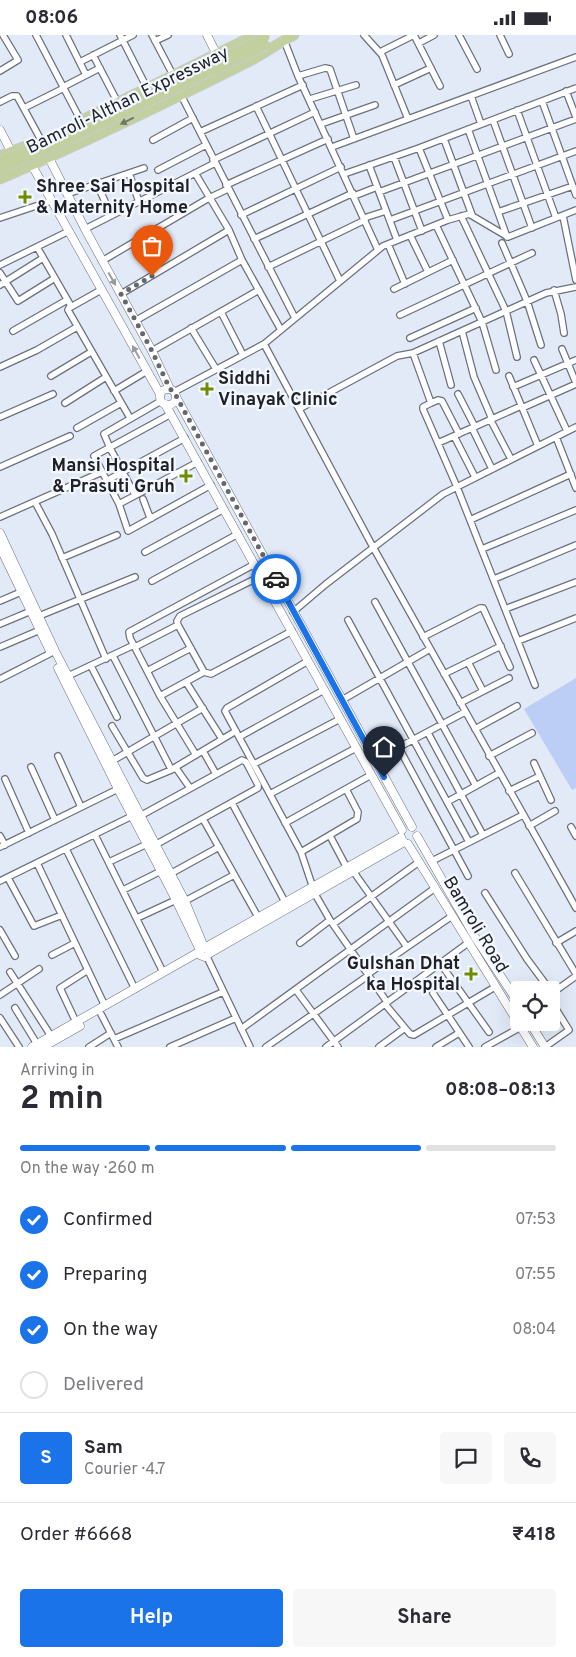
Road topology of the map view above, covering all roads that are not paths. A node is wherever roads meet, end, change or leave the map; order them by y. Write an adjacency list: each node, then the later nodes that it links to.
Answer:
1 (36, 35): 36 (street)
2 (67, 35): 24 (street)
3 (133, 35): 14 (street)
4 (168, 35): 15 (street)
5 (206, 35): 20 (street)
6 (255, 35): 20 (main road, Bamroli-Althan Expressway)
7 (294, 35): 17 (main road, Bamroli-Althan Expressway)
8 (364, 35): 19 (street)
9 (414, 35): 18 (street); 19 (street)
10 (434, 35): 18 (street)
11 (459, 35): 27 (street)
12 (500, 35): 21 (street)
13 (3, 37): 28 (street)
14 (121, 38): 22 (street); 37 (street)
15 (154, 38): 30 (street)
16 (266, 39): 17 (main road); 85 (main road, bridge); 99 (main road, bridge)
17 (281, 41): 31 (street); 41 (main road, Bamroli-Althan Expressway)
18 (419, 43): 26 (street)
19 (380, 52): 34 (street)
20 (216, 53): 30 (main road, Bamroli-Althan Expressway)
21 (509, 54)
22 (93, 55): 24 (street); 25 (street)
23 (576, 57): 42 (street)
24 (80, 62): 29 (street)
25 (100, 68): 29 (street); 46 (street)
26 (431, 68): 34 (street); 35 (street)
27 (477, 69)
28 (0, 71)
29 (86, 75): 36 (street)
30 (173, 75): 37 (main road, Bamroli-Althan Expressway)
31 (298, 76): 32 (street); 39 (street)
32 (303, 85): 43 (street); 48 (street)
33 (356, 85): 39 (street)
34 (394, 85): 56 (street)
35 (440, 86)
36 (64, 88): 50 (street); 58 (street)
37 (147, 88): 46 (main road, Bamroli-Althan Expressway); 49 (street)
38 (576, 88): 40 (street)
39 (338, 90): 43 (street); 53 (street)
40 (566, 91): 44 (street); 54 (street)
41 (182, 95): 49 (main road, Bamroli-Althan Expressway); 55 (street)
42 (471, 96): 56 (street); 60 (street)
43 (310, 99): 52 (street)
44 (542, 101): 51 (street); 61 (street)
45 (0, 102): 50 (street)
46 (118, 103): 58 (main road, Bamroli-Althan Expressway)
47 (375, 105): 53 (street)
48 (256, 106): 64 (street); 65 (street)
49 (156, 107): 83 (main road, Bamroli-Althan Expressway, one-way to 83)
50 (24, 108): 70 (street)
51 (518, 110): 57 (street); 66 (street)
52 (316, 112): 59 (street); 65 (street)
53 (346, 115): 59 (street); 68 (street)
54 (576, 115): 61 (street)
55 (193, 118): 64 (street); 71 (street)
56 (408, 119): 68 (street)
57 (493, 120): 60 (street); 73 (street)
58 (81, 121): 70 (main road, Bamroli-Althan Expressway)
59 (321, 124): 67 (street)
60 (481, 124): 62 (street)
61 (552, 128): 66 (street); 81 (street)
62 (468, 129): 69 (street); 79 (street)
63 (0, 130): 77 (street)
64 (200, 132): 72 (street)
65 (269, 133): 84 (street); 86 (street)
66 (527, 137): 73 (street); 90 (street)
67 (328, 139): 75 (street); 84 (street)
68 (354, 139): 75 (street)
69 (444, 139): 76 (street); 87 (street)
70 (41, 140): 74 (main road, Bamroli-Althan Expressway); 83 (street)
71 (153, 140)
72 (206, 145): 86 (street); 93 (street)
73 (502, 145): 79 (street); 100 (street)
74 (23, 147): 77 (main road, Bamroli-Althan Expressway); 89 (street)
75 (332, 147): 91 (street)
76 (419, 148): 82 (street); 97 (street)
77 (11, 151): 80 (main road, Bamroli-Althan Expressway); 94 (street)
78 (576, 151): 81 (street)
79 (477, 154): 87 (street); 102 (street)
80 (0, 156): 99 (street)
81 (562, 156): 90 (street); 104 (street)
82 (394, 157): 88 (street); 101 (street)
83 (49, 159): 89 (main road, Bamroli-Althan Expressway); 109 (street)
84 (282, 160): 105 (street); 106 (street)
85 (0, 161)
86 (214, 161): 96 (street); 105 (street)
87 (453, 163): 97 (street); 108 (street)
88 (369, 165): 98 (street); 107 (street)
89 (32, 166): 94 (main road, Bamroli-Althan Expressway); 114 (street)
90 (537, 166): 100 (street); 111 (street)
91 (341, 167): 98 (street); 106 (street)
92 (144, 168): 95 (street)
93 (158, 170)
94 (21, 171): 99 (main road, Bamroli-Althan Expressway)
95 (129, 173): 103 (street); 116 (street)
96 (195, 173): 113 (street); 116 (street)
97 (429, 173): 101 (street); 115 (street)
98 (344, 174): 110 (street)
99 (2, 175)
100 (513, 175): 102 (street); 117 (street)
101 (403, 182): 107 (street); 121 (street)
102 (488, 183): 108 (street); 122 (street)
103 (97, 184): 109 (street); 118 (street)
104 (573, 186): 111 (street); 112 (street)
105 (227, 187): 113 (street); 124 (street)
106 (296, 189): 123 (street); 124 (street)
107 (378, 189): 110 (street); 120 (street)
108 (464, 193): 115 (street); 125 (street)
109 (67, 194): 135 (street)
110 (353, 194): 123 (street); 129 (street)
111 (547, 194): 117 (street); 130 (street)
112 (576, 195)
113 (209, 199): 137 (street); 152 (street)
114 (51, 201): 128 (street); 136 (street)
115 (441, 201): 121 (street); 132 (street)
116 (139, 202): 135 (street)
117 (523, 203): 122 (street); 134 (street)
118 (107, 206)
119 (576, 210): 126 (street)
120 (386, 211): 129 (street); 131 (street)
121 (414, 211): 131 (street); 138 (street)
122 (498, 212): 140 (street)
123 (307, 214): 141 (street); 142 (street)
124 (241, 215): 141 (street)
125 (472, 215): 127 (street); 140 (street)
126 (563, 215): 130 (street); 160 (street)
127 (461, 216): 132 (street); 158 (street)
128 (0, 218)
129 (365, 219): 142 (street); 147 (street)
130 (556, 219): 134 (street)
131 (390, 220): 143 (street)
132 (448, 220): 133 (street)
133 (436, 225): 138 (street); 151 (street)
134 (532, 228): 140 (street)
135 (85, 229): 152 (street)
136 (69, 231): 146 (street); 167 (street)
137 (228, 231): 150 (street); 170 (street)
138 (422, 231): 139 (street)
139 (410, 235): 143 (street); 156 (street)
140 (507, 237)
141 (254, 239): 155 (street)
142 (321, 241): 155 (street); 161 (street)
143 (397, 241): 145 (street)
144 (502, 243): 153 (street)
145 (388, 244): 147 (street); 163 (street)
146 (36, 247): 149 (street); 154 (street)
147 (378, 250): 161 (street)
148 (532, 253): 153 (street)
149 (43, 258): 159 (street); 162 (street)
150 (242, 260): 168 (street); 179 (street)
151 (452, 260): 156 (street); 164 (street)
152 (102, 261): 170 (street, one-way to 170)
153 (510, 263): 158 (street); 172 (street)
154 (0, 265)
155 (268, 267): 178 (street)
156 (428, 272): 163 (street)
157 (0, 273): 162 (street)
158 (487, 273): 164 (street); 175 (street)
159 (55, 278): 162 (street); 171 (street)
160 (576, 280)
161 (340, 281): 178 (street)
162 (2, 283)
163 (405, 284): 166 (street)
164 (464, 284): 174 (street); 177 (street)
165 (576, 287): 169 (street)
166 (394, 289)
167 (102, 290): 173 (street); 203 (street, one-way to 167)
168 (259, 290): 176 (street); 183 (street)
169 (554, 290): 172 (street); 186 (street)
170 (121, 294): 179 (street)
171 (67, 300): 173 (street); 184 (street)
172 (527, 301): 175 (street); 190 (street)
173 (71, 306): 181 (street)
174 (476, 308): 180 (street); 187 (street)
175 (506, 311): 180 (street); 196 (street)
176 (221, 312): 182 (street); 195 (street)
177 (400, 315)
178 (295, 318): 183 (street)
179 (135, 321): 192 (street)
180 (482, 322): 185 (street); 202 (street)
181 (77, 327): 193 (street); 200 (street)
182 (191, 329): 192 (street); 201 (street)
183 (281, 330): 189 (street)
184 (13, 331)
185 (462, 331): 188 (street); 225 (street)
186 (564, 333)
187 (410, 338)
188 (440, 341): 194 (street); 209 (street)
189 (264, 344): 195 (street); 221 (street)
190 (541, 345)
191 (562, 349): 199 (street)
192 (152, 351): 212 (street)
193 (92, 352): 206 (street); 207 (street)
194 (413, 353): 219 (street); 221 (street)
195 (243, 355): 201 (street)
196 (517, 357)
197 (534, 360): 204 (street)
198 (576, 360): 199 (street)
199 (568, 363): 204 (street); 208 (street)
200 (0, 367)
201 (216, 369): 212 (street)
202 (496, 370)
203 (147, 371): 211 (street); 216 (street)
204 (541, 375): 210 (street); 215 (street)
205 (509, 376): 210 (street)
206 (51, 377)
207 (106, 377): 211 (street); 217 (street)
208 (576, 384): 215 (street)
209 (451, 385)
210 (514, 387): 220 (street)
211 (114, 391): 218 (street)
212 (173, 392): 216 (street); 216 (street); 280 (street)
213 (53, 394): 223 (street)
214 (458, 394): 226 (street)
215 (550, 396): 220 (street); 229 (street)
216 (162, 400): 222 (street, Bamroli Road); 224 (street)
217 (65, 403)
218 (122, 403): 224 (street); 228 (street)
219 (431, 403): 231 (street); 235 (street)
220 (522, 407): 225 (street); 236 (street)
221 (299, 409): 264 (street)
222 (171, 414): 234 (street, Bamroli Road); 237 (street)
223 (0, 417)
224 (130, 418): 237 (street)
225 (491, 419): 226 (street); 238 (street)
226 (474, 427): 231 (street); 241 (street)
227 (575, 427): 229 (street); 232 (street)
228 (77, 428)
229 (567, 431): 233 (street)
230 (70, 435): 240 (street)
231 (456, 435): 235 (street); 245 (street)
232 (576, 436)
233 (556, 437): 236 (street); 244 (street)
234 (185, 438): 239 (street, Bamroli Road); 242 (street)
235 (438, 443): 249 (street)
236 (538, 446): 238 (street)
237 (110, 447): 242 (street); 243 (street)
238 (511, 459): 241 (street)
239 (198, 462): 248 (street, Bamroli Road); 250 (street)
240 (0, 467)
241 (492, 469): 245 (street)
242 (123, 471): 246 (street); 250 (street)
243 (102, 472): 246 (street); 252 (street)
244 (571, 474): 247 (street); 258 (street)
245 (475, 477): 249 (street)
246 (106, 481): 253 (street)
247 (575, 483)
248 (211, 485): 254 (street, Bamroli Road); 257 (street)
249 (457, 487): 258 (street); 264 (street)
250 (135, 495): 253 (street)
251 (143, 499): 257 (street)
252 (35, 501): 256 (street); 267 (street)
253 (119, 504): 257 (street)
254 (224, 509): 260 (street, Bamroli Road); 266 (street)
255 (576, 510): 265 (street)
256 (0, 517)
257 (152, 518)
258 (470, 520): 265 (street)
259 (0, 533): 281 (street)
260 (238, 534): 268 (street, Bamroli Road); 272 (street)
261 (117, 535): 267 (street)
262 (576, 545): 271 (street)
263 (0, 547): 274 (street)
264 (373, 547): 280 (street); 288 (street)
265 (482, 549): 271 (street)
266 (145, 552)
267 (62, 558): 275 (street)
268 (255, 564): 269 (street, Bamroli Road); 290 (street)
269 (261, 575): 285 (street); 287 (street, Bamroli Road)
270 (135, 577): 275 (street)
271 (494, 579): 278 (street)
272 (152, 581)
273 (576, 582): 278 (street)
274 (21, 592): 276 (street); 279 (street)
275 (80, 598): 281 (street); 297 (street)
276 (0, 601)
277 (375, 602): 299 (street)
278 (505, 609): 289 (street)
279 (31, 611): 284 (street); 286 (street)
280 (293, 612): 315 (street)
281 (39, 616): 306 (street)
282 (576, 618): 289 (street)
283 (348, 620): 307 (street)
284 (0, 624)
285 (178, 625): 290 (street); 293 (street)
286 (40, 630): 292 (street); 295 (street)
287 (292, 631): 298 (street, Bamroli Road); 304 (street)
288 (423, 637): 291 (street); 294 (street)
289 (518, 641): 311 (street)
290 (134, 646): 296 (street); 303 (street)
291 (501, 646): 300 (street); 302 (street)
292 (0, 647)
293 (191, 648): 303 (street); 304 (street)
294 (430, 649): 299 (street); 305 (street)
295 (50, 653): 309 (street); 352 (street)
296 (113, 656): 297 (street); 329 (street)
297 (106, 659): 301 (street)
298 (308, 661): 312 (street, Bamroli Road); 328 (street)
299 (407, 662): 307 (street); 323 (street)
300 (468, 662): 305 (street); 313 (street)
301 (91, 666): 306 (street); 320 (street)
302 (510, 667)
303 (147, 671): 314 (street)
304 (204, 672): 310 (street)
305 (444, 674): 316 (street)
306 (68, 676): 340 (street)
307 (380, 678): 315 (street); 331 (street)
308 (509, 678): 313 (street)
309 (0, 679)
310 (186, 682): 314 (street); 318 (street)
311 (535, 685)
312 (324, 690): 321 (street, Bamroli Road); 328 (street)
313 (483, 691): 316 (street)
314 (160, 696): 322 (street)
315 (342, 700): 339 (street)
316 (460, 703): 319 (street)
317 (517, 706): 325 (street)
318 (203, 708): 322 (street); 330 (street)
319 (465, 712): 323 (street); 325 (street)
320 (117, 717)
321 (340, 719): 332 (street, Bamroli Road); 342 (street)
322 (177, 723): 329 (street); 337 (street)
323 (442, 725): 326 (street); 350 (street)
324 (112, 727): 335 (street)
325 (475, 729): 338 (street)
326 (428, 733): 331 (street); 356 (street)
327 (532, 733): 338 (street)
328 (238, 734): 330 (street); 342 (street)
329 (154, 737): 335 (street); 344 (street)
330 (222, 739): 334 (street)
331 (414, 741): 333 (street); 358 (street)
332 (356, 748): 347 (street, Bamroli Road); 355 (street)
333 (399, 748): 339 (street); 384 (street)
334 (203, 751): 337 (street); 346 (street)
335 (128, 752): 340 (street); 344 (street)
336 (58, 755): 360 (street)
337 (196, 755): 344 (street)
338 (489, 755): 345 (street)
339 (375, 760): 368 (street)
340 (112, 761): 363 (street)
341 (534, 763): 348 (street)
342 (254, 765): 355 (street)
343 (30, 767): 365 (street)
344 (173, 769): 351 (street)
345 (499, 773): 350 (street); 354 (street)
346 (216, 774): 351 (street); 359 (street)
347 (371, 775): 353 (street); 377 (street, Bamroli Road)
348 (540, 775): 354 (street); 357 (street)
349 (5, 779): 370 (street)
350 (476, 786): 356 (street)
351 (190, 788): 363 (street)
352 (118, 789): 360 (street); 363 (street)
353 (346, 789): 366 (street); 374 (street)
354 (509, 791): 362 (street)
355 (270, 794): 366 (street)
356 (461, 794): 358 (street); 372 (street)
357 (551, 800)
358 (447, 802): 378 (street)
359 (232, 803): 364 (street); 405 (street)
360 (82, 807): 365 (street)
361 (555, 811): 367 (street)
362 (523, 815): 367 (street); 372 (street)
363 (136, 816): 371 (street); 379 (street); 380 (street)
364 (203, 819): 380 (street); 382 (street)
365 (55, 820): 370 (street)
366 (285, 823): 385 (street)
367 (529, 826): 406 (street)
368 (412, 827): 376 (street); 377 (street)
369 (571, 827): 375 (street)
370 (29, 833): 381 (street)
371 (95, 835): 383 (street); 387 (street)
372 (483, 835): 378 (street)
373 (0, 836): 381 (street)
374 (330, 836): 385 (street); 390 (street)
375 (576, 836)
376 (417, 837): 377 (street); 386 (street, Bamroli Road)
377 (404, 838): 388 (street, Bamroli Road); 390 (street)
378 (469, 842): 384 (street)
379 (147, 844): 387 (street); 391 (street)
380 (155, 845): 393 (street)
381 (2, 846)
382 (218, 847): 393 (street); 394 (street)
383 (66, 849): 389 (street); 436 (street)
384 (454, 849): 386 (street); 395 (street)
385 (301, 852): 400 (street)
386 (432, 861): 438 (street, Bamroli Road)
387 (108, 862): 399 (street)
388 (419, 862): 398 (street, Bamroli Road); 402 (street)
389 (37, 863): 396 (street); 407 (street)
390 (350, 870): 400 (street); 402 (street)
391 (161, 871): 399 (street); 403 (street)
392 (515, 873): 418 (street)
393 (170, 874): 404 (street)
394 (234, 875): 404 (street); 409 (street)
395 (468, 875)
396 (8, 878): 397 (street); 407 (street)
397 (0, 881)
398 (435, 888): 408 (street, Bamroli Road); 412 (street)
399 (122, 890): 410 (street)
400 (314, 890): 405 (street); 411 (street); 421 (street)
401 (485, 893): 431 (street)
402 (371, 896): 411 (street); 412 (street)
403 (176, 900): 410 (street); 421 (street)
404 (185, 901): 421 (street)
405 (285, 902): 409 (street)
406 (575, 905)
407 (62, 915): 415 (street)
408 (452, 916): 417 (street, Bamroli Road); 419 (street)
409 (258, 917): 421 (street)
410 (136, 919): 428 (street)
411 (332, 922): 416 (street); 420 (street)
412 (389, 922): 419 (street); 420 (street)
413 (0, 930): 423 (street)
414 (576, 931): 418 (street)
415 (75, 943): 422 (street); 426 (street)
416 (300, 943)
417 (468, 943): 424 (street); 435 (street, Bamroli Road)
418 (556, 943): 430 (street)
419 (407, 947): 429 (street)
420 (351, 950): 429 (street); 437 (street)
421 (204, 952): 428 (street); 439 (street); 447 (street)
422 (52, 955)
423 (15, 956)
424 (440, 963): 442 (street); 443 (street)
425 (38, 969): 432 (street)
426 (88, 971): 444 (street); 453 (street)
427 (10, 972): 432 (street)
428 (163, 973): 436 (street)
429 (368, 975): 442 (street); 448 (street)
430 (574, 977): 433 (street); 434 (street)
431 (543, 981)
432 (17, 983): 441 (street); 461 (street)
433 (560, 986)
434 (576, 986)
435 (495, 987): 443 (street); 446 (street, Bamroli Road)
436 (135, 989): 444 (street)
437 (296, 989): 448 (street); 456 (street)
438 (510, 990)
439 (223, 992): 452 (street); 462 (street)
440 (433, 993): 449 (street)
441 (0, 995)
442 (386, 1003): 454 (street); 463 (street)
443 (467, 1003): 449 (street); 460 (street)
444 (105, 1006): 453 (street)
445 (15, 1008): 465 (street)
446 (510, 1010)
447 (101, 1014): 462 (street); 465 (street)
448 (314, 1014): 463 (street); 471 (street)
449 (448, 1015): 454 (street); 459 (street)
450 (560, 1015): 479 (street)
451 (0, 1018): 466 (street)
452 (236, 1018): 456 (street); 469 (street)
453 (76, 1022): 461 (street)
454 (405, 1028): 474 (street)
455 (510, 1028): 477 (street)
456 (241, 1029): 464 (street)
457 (523, 1031): 478 (street, Bamroli Road)
458 (535, 1031): 479 (street)
459 (459, 1033): 475 (street); 476 (street)
460 (489, 1033)
461 (51, 1036): 465 (street)
462 (112, 1036): 467 (street); 468 (street)
463 (334, 1041): 472 (street); 473 (street)
464 (249, 1045): 470 (street)
465 (38, 1046)
466 (19, 1047)
467 (89, 1047)
468 (118, 1047)
469 (170, 1047)
470 (241, 1047)
471 (266, 1047)
472 (326, 1047)
473 (338, 1047)
474 (379, 1047)
475 (436, 1047)
476 (468, 1047)
477 (485, 1047)
478 (533, 1047)
479 (545, 1047)

